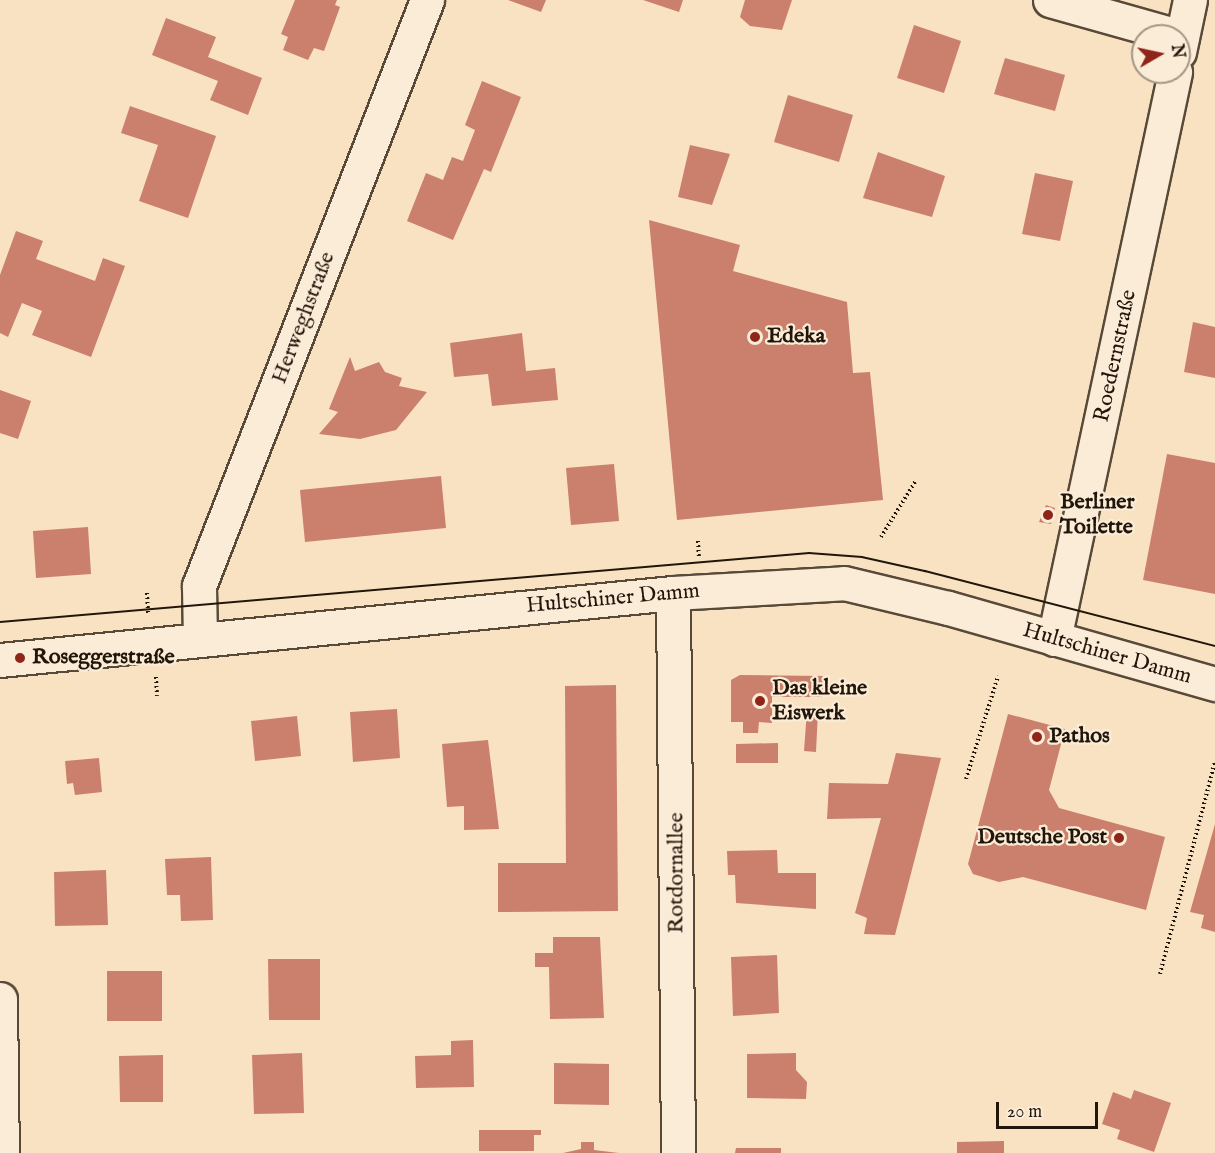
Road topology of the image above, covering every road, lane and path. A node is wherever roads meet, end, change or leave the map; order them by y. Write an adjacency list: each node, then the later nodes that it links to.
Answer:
1 (427, 0): 10 (street, Herweghstraße)
2 (1050, 0): 5 (street)
3 (1190, 0): 4 (street)
4 (1185, 24)
5 (1131, 27)
6 (1172, 84): 11 (street, Roedernstraße)
7 (915, 482): 8 (path)
8 (881, 537)
9 (673, 593): 10 (street, Hultschiner Damm); 11 (street, Hultschiner Damm); 20 (street, Rotdornallee)
10 (201, 639): 12 (street, Hultschiner Damm)
11 (1054, 639): 14 (street, Hultschiner Damm)
12 (0, 660)
13 (998, 676): 16 (path)
14 (1215, 684)
15 (1215, 762): 17 (path)
16 (966, 779)
17 (1160, 974)
18 (0, 999): 19 (street)
19 (2, 1153)
20 (678, 1153)

